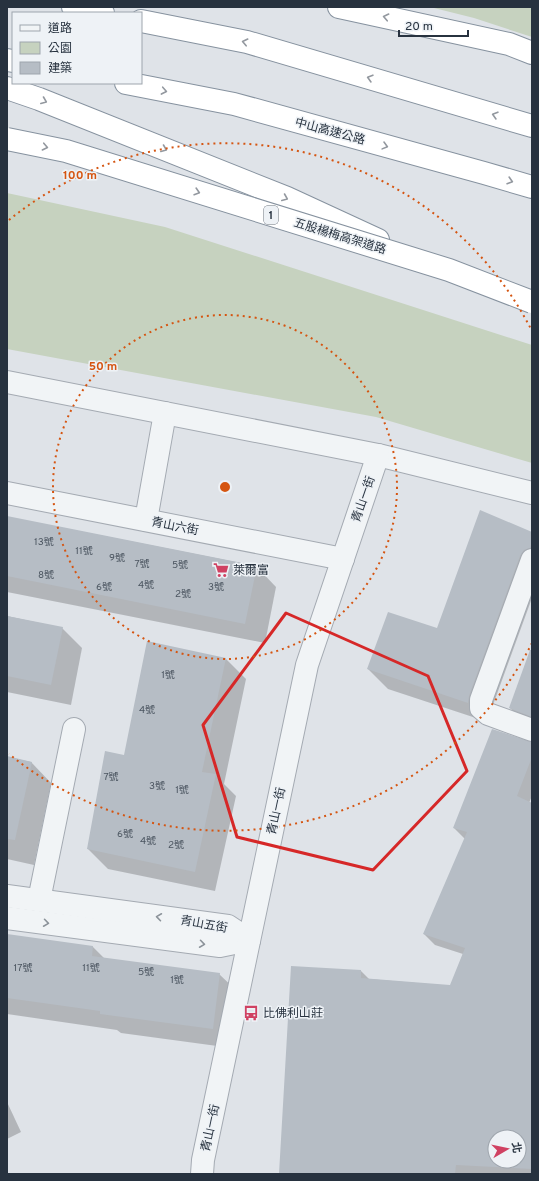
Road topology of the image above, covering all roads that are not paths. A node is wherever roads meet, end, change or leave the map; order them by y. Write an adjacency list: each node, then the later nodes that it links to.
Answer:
1 (73, 7): 3 (highway)
2 (339, 7): 5 (highway, one-way to 2)
3 (98, 12)
4 (142, 21): 8 (highway, one-way to 4)
5 (532, 53)
6 (131, 84): 10 (highway, 中山高速公路, one-way to 10)
7 (7, 88): 12 (highway, one-way to 12)
8 (532, 126)
9 (7, 139): 11 (highway, 五股楊梅高架道路 / 1, one-way to 11, bridge)
10 (532, 187)
11 (532, 302)
12 (532, 312)
13 (7, 382): 14 (street)
14 (165, 414): 15 (street); 18 (street)
15 (378, 455): 17 (street); 19 (street, 青山一街)
16 (7, 493): 18 (street, 青山六街)
17 (532, 493)
18 (146, 520): 19 (street, 青山六街)
19 (343, 559): 26 (street, 青山一街)
20 (532, 560): 22 (street)
21 (74, 728): 24 (street)
22 (532, 730)
23 (7, 896): 24 (street, 青山五街)
24 (39, 900): 26 (street, 青山五街, one-way to 24)
25 (7, 918): 26 (street, 青山五街, one-way to 26)
26 (250, 940): 27 (street, 青山一街)
27 (202, 1174)

